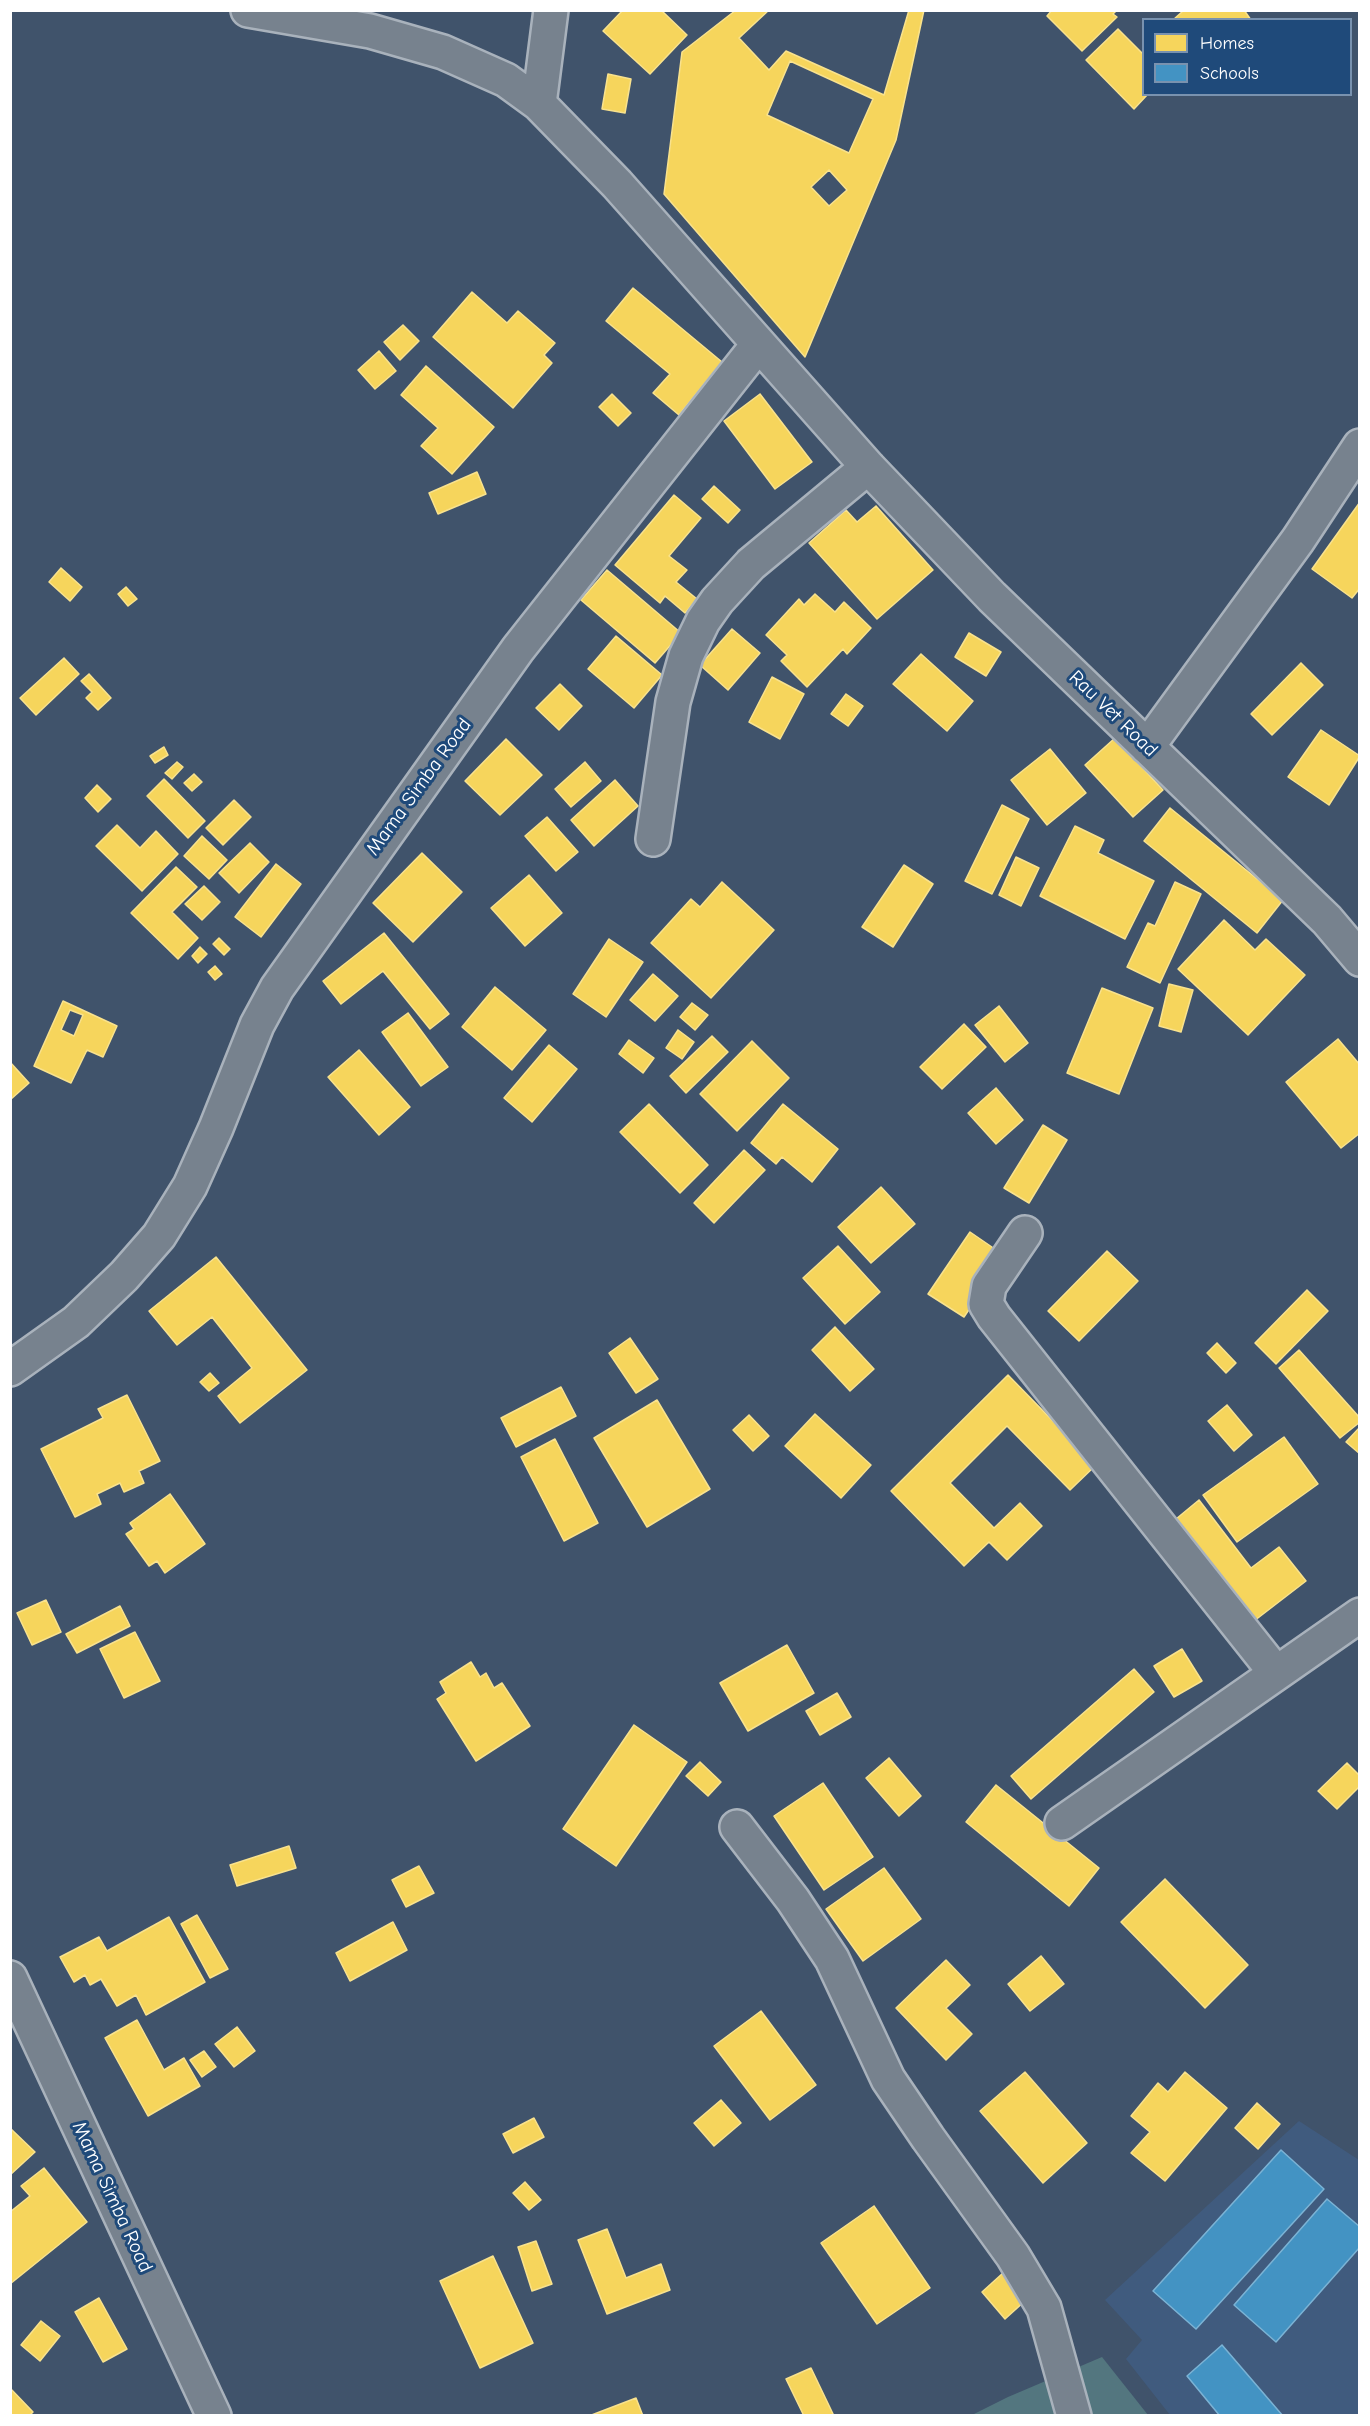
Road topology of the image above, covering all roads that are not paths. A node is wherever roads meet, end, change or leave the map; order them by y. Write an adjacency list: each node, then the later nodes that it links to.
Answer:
1 (248, 10): 3 (street)
2 (551, 10): 3 (street)
3 (538, 104): 4 (street)
4 (758, 345): 6 (street); 11 (street, Mama Simba Road)
5 (1359, 446): 7 (street)
6 (868, 467): 7 (street, Rau Vet Road); 8 (street)
7 (1147, 747): 9 (street, Rau Vet Road)
8 (653, 839)
9 (1359, 959)
10 (1025, 1233): 13 (street)
11 (10, 1369)
12 (1359, 1615): 13 (street)
13 (1276, 1673): 14 (street)
14 (1062, 1823)
15 (737, 1827): 18 (street)
16 (10, 1978): 17 (street, Mama Simba Road)
17 (214, 2415)
18 (1074, 2415)

